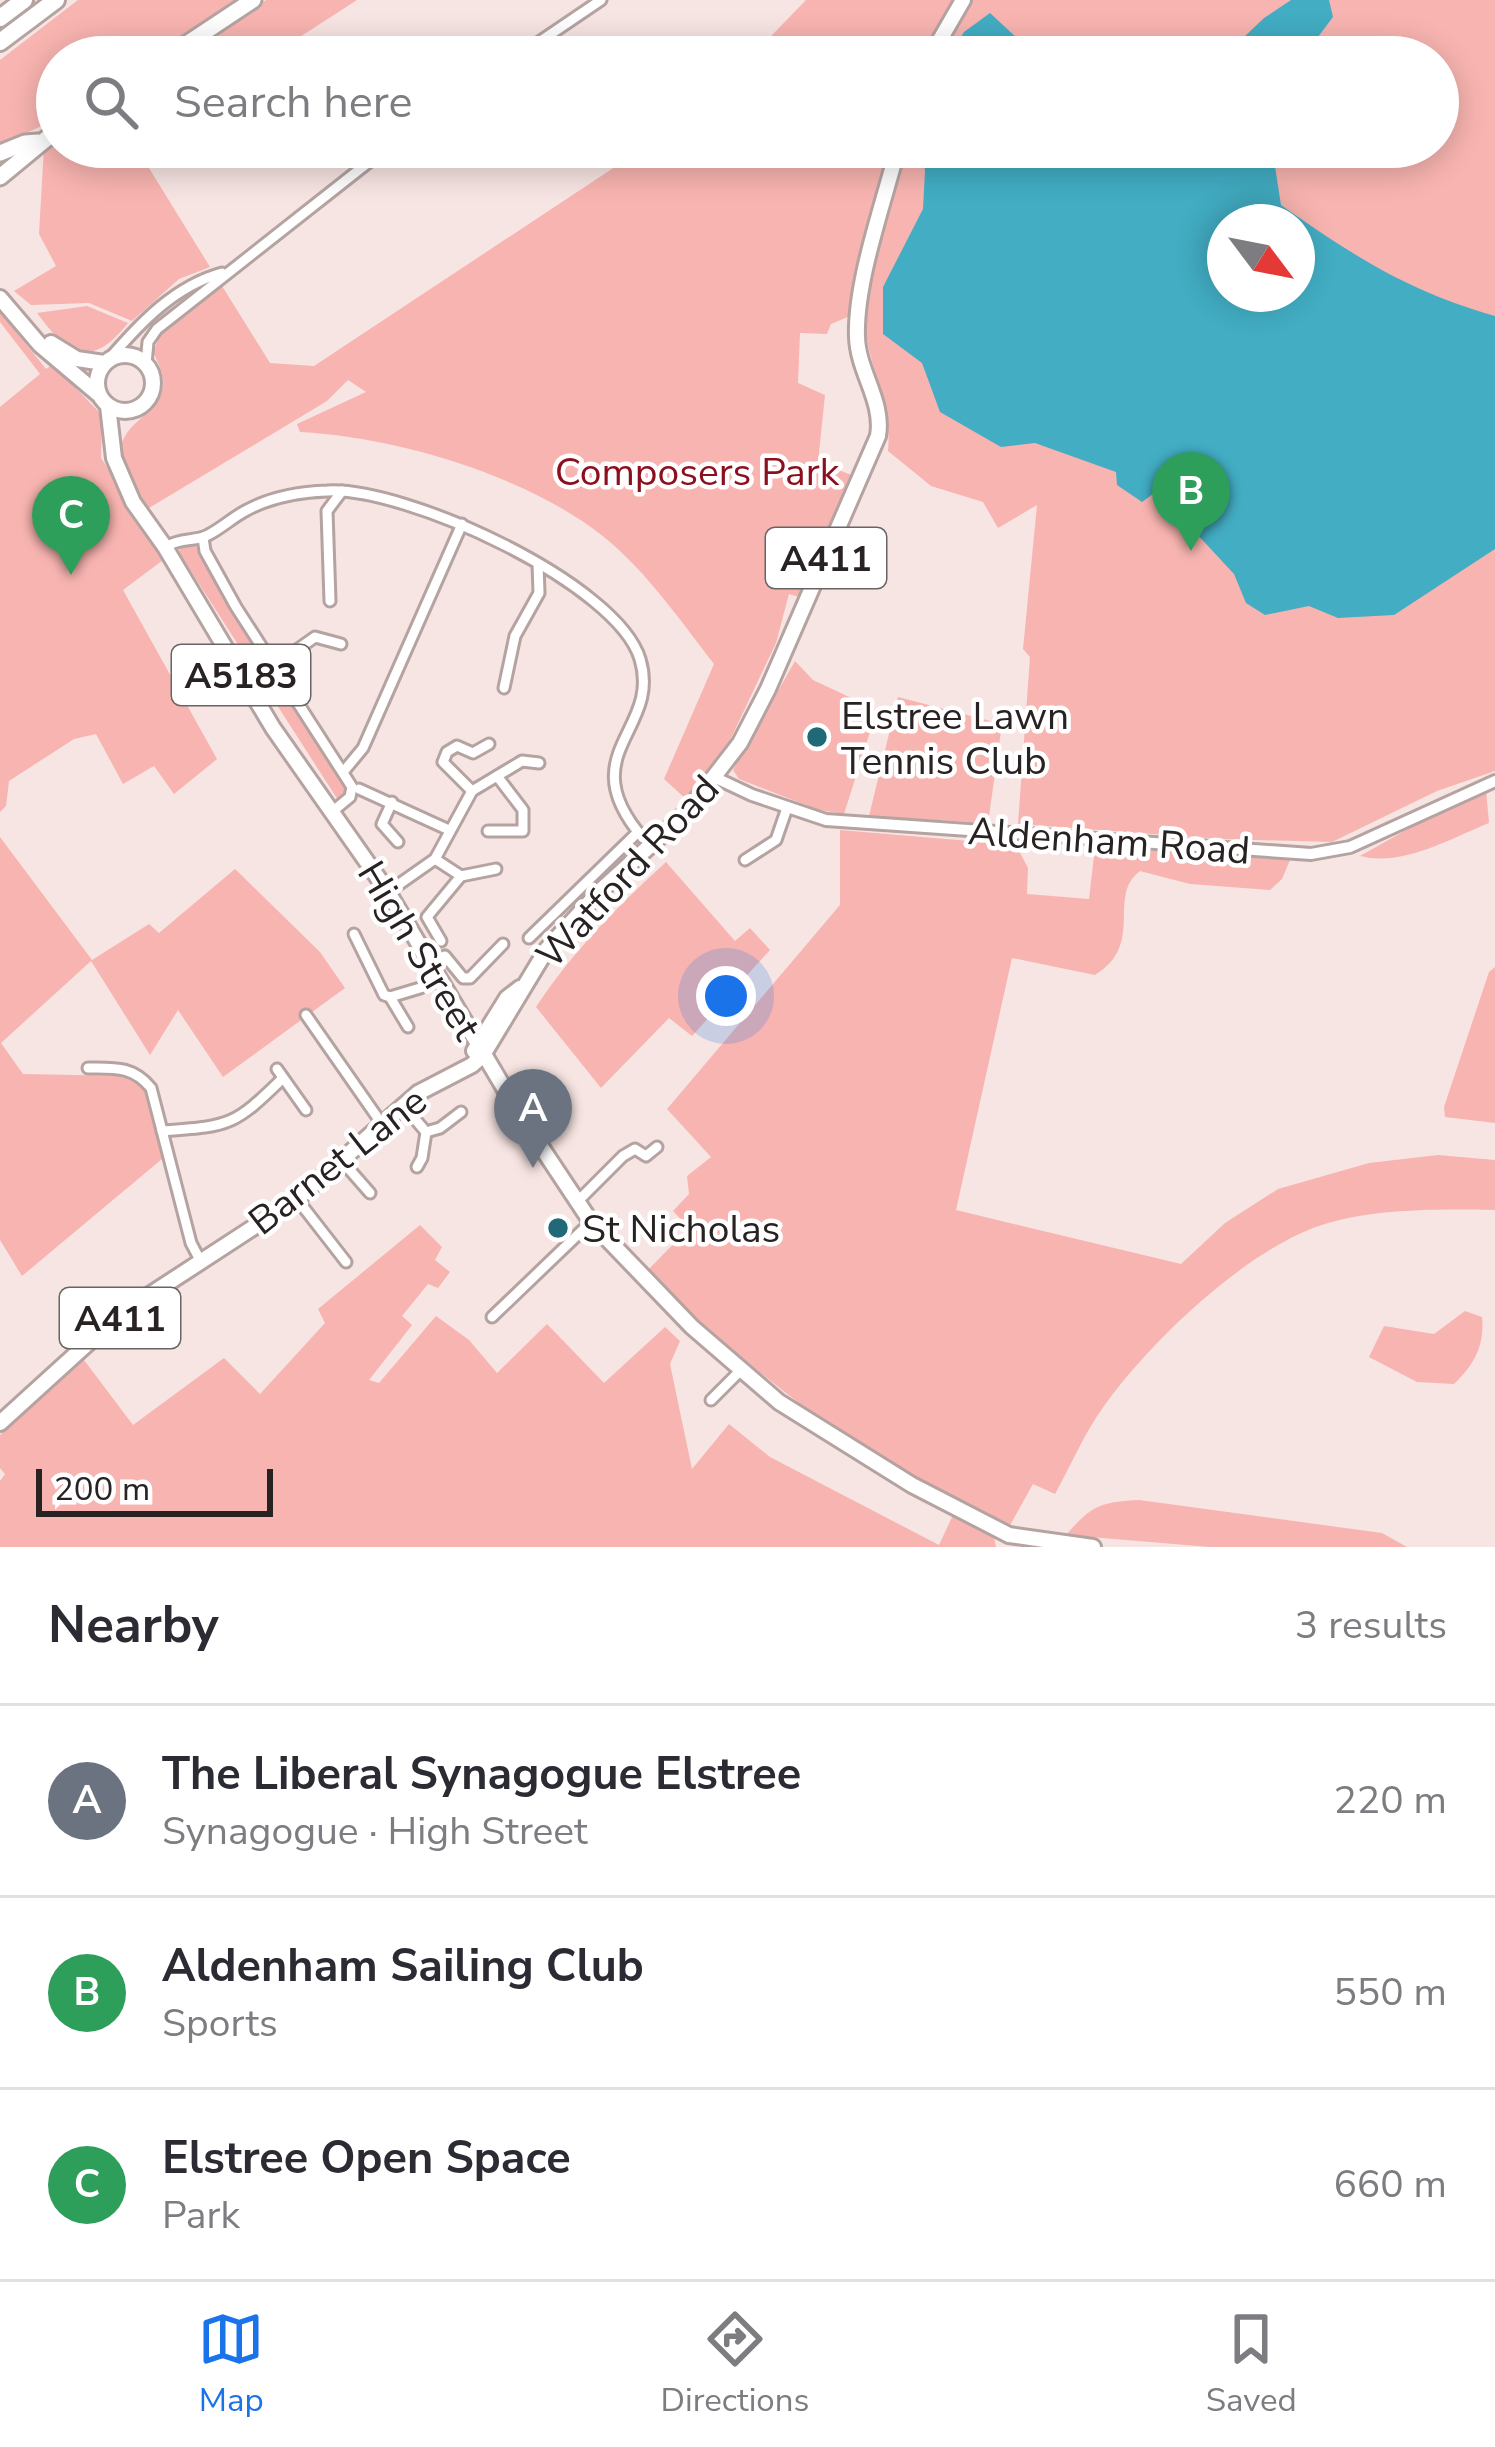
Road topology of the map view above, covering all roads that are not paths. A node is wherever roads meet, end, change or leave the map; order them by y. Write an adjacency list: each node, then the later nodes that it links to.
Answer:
1 (56, 0): 10 (highway)
2 (254, 0): 7 (highway)
3 (601, 0): 8 (street)
4 (963, 0): 9 (main road)
5 (22, 1): 6 (highway)
6 (0, 16)
7 (199, 36)
8 (548, 36)
9 (942, 36)
10 (0, 42)
11 (36, 142): 13 (highway)
12 (36, 144): 16 (highway)
13 (0, 153)
14 (360, 168): 17 (street)
15 (893, 168): 42 (main road, Watford Road / A411)
16 (0, 177)
17 (222, 273): 20 (street); 21 (street)
18 (0, 286): 20 (main road)
19 (0, 298): 22 (main road)
20 (107, 361): 21 (main road); 22 (main road)
21 (146, 364): 23 (main road)
22 (103, 400): 23 (main road); 24 (main road, A5183)
23 (134, 409): 24 (main road)
24 (113, 440): 30 (main road, A5183)
25 (343, 490): 26 (street); 27 (street); 28 (street)
26 (307, 493): 27 (street); 29 (street)
27 (327, 511): 34 (street)
28 (462, 524): 31 (street); 40 (street)
29 (203, 538): 30 (street); 36 (street)
30 (165, 547): 48 (main road, A5183)
31 (538, 564): 32 (street); 33 (street)
32 (568, 584): 33 (street); 58 (street)
33 (539, 593): 37 (street)
34 (330, 601)
35 (341, 644): 36 (street)
36 (274, 666): 40 (street)
37 (504, 688)
38 (489, 744): 45 (street)
39 (539, 763): 41 (street)
40 (344, 771): 48 (street)
41 (497, 776): 45 (street); 50 (street)
42 (716, 778): 47 (street, Aldenham Road); 62 (main road, Watford Road / A411)
43 (1495, 782): 47 (street, Aldenham Road)
44 (359, 790): 46 (street)
45 (472, 791): 49 (street)
46 (392, 802): 49 (street); 51 (street)
47 (788, 808): 53 (street)
48 (333, 811): 56 (main road, High Street / A5183)
49 (449, 830): 52 (street)
50 (488, 831)
51 (398, 842)
52 (435, 860): 55 (street); 56 (street)
53 (746, 860)
54 (496, 869): 55 (street)
55 (460, 876): 59 (street)
56 (388, 892): 61 (main road, High Street / A5183)
57 (354, 934): 63 (street)
58 (529, 938)
59 (441, 941)
60 (502, 944): 61 (street)
61 (435, 969): 63 (street); 66 (main road, High Street / A5183)
62 (521, 987): 65 (main road, Watford Road); 68 (main road, Watford Road)
63 (387, 996): 67 (street)
64 (306, 1016): 73 (street)
65 (493, 1018): 66 (main road); 68 (main road, Watford Road)
66 (462, 1019): 68 (main road, High Street / A5183)
67 (408, 1027)
68 (484, 1056): 70 (main road, Barnet Lane / A411); 81 (main road, High Street / A5183)
69 (88, 1068): 74 (street)
70 (403, 1105): 73 (main road, Barnet Lane / A411); 75 (street)
71 (306, 1110): 74 (street)
72 (461, 1112): 75 (street)
73 (382, 1124): 77 (main road, Barnet Lane / A411)
74 (162, 1131): 83 (street)
75 (426, 1132): 78 (street)
76 (657, 1147): 81 (street)
77 (342, 1161): 79 (street); 80 (main road, Barnet Lane / A411)
78 (417, 1167)
79 (370, 1193)
80 (297, 1199): 83 (main road, Barnet Lane / A411); 84 (street)
81 (576, 1203): 82 (main road, High Street / A5183)
82 (591, 1222): 85 (street); 86 (main road, High Street / A5183)
83 (200, 1260): 88 (main road, Barnet Lane / A411)
84 (346, 1262)
85 (493, 1317)
86 (741, 1370): 87 (street); 89 (main road, A5183)
87 (711, 1400)
88 (0, 1423)
89 (1093, 1547)

